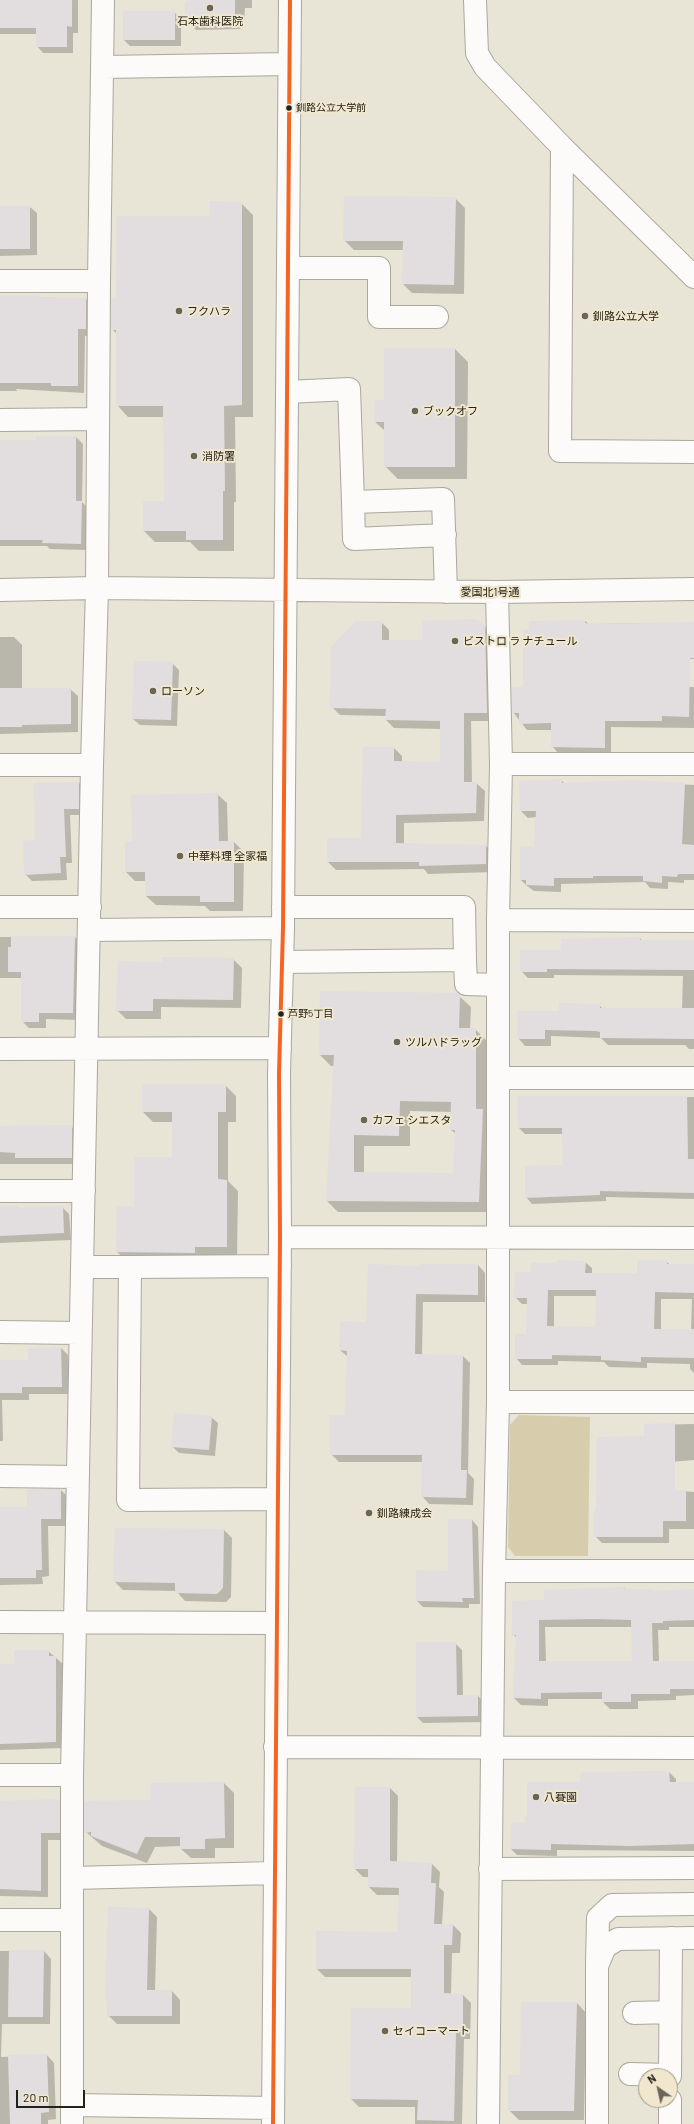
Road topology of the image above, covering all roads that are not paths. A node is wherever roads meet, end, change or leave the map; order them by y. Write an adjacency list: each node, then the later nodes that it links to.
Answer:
1 (103, 0): 5 (street)
2 (290, 0): 4 (street)
3 (475, 0): 6 (street)
4 (289, 64): 5 (street); 7 (street)
5 (104, 67): 10 (street)
6 (562, 147): 8 (street); 15 (street)
7 (288, 268): 11 (street); 12 (street)
8 (694, 277)
9 (0, 281): 10 (street)
10 (98, 281): 13 (street)
11 (437, 317)
12 (287, 392): 16 (street); 21 (street)
13 (98, 419): 14 (street); 18 (street)
14 (0, 420)
15 (694, 452)
16 (353, 502): 17 (street); 17 (street)
17 (445, 535): 22 (street)
18 (97, 588): 20 (street, 愛国北1号通); 21 (street, 愛国北1号通); 24 (street)
19 (694, 588): 23 (street, 愛国北1号通)
20 (0, 590)
21 (285, 590): 22 (street, 愛国北1号通); 30 (street)
22 (446, 592): 23 (street, 愛国北1号通)
23 (497, 592): 25 (street)
24 (92, 764): 27 (street); 29 (street)
25 (501, 764): 26 (street); 31 (street)
26 (694, 764)
27 (0, 765)
28 (0, 907): 29 (street)
29 (90, 907): 34 (street)
30 (283, 907): 33 (street); 35 (street)
31 (498, 920): 32 (street); 37 (street)
32 (694, 921)
33 (283, 928): 34 (street); 36 (street)
34 (89, 930): 40 (street)
35 (465, 960): 36 (street); 37 (street)
36 (282, 962): 38 (street)
37 (498, 985): 41 (street)
38 (280, 1048): 40 (street); 45 (street)
39 (0, 1049): 40 (street)
40 (86, 1050): 44 (street)
41 (498, 1078): 42 (street); 47 (street)
42 (694, 1078)
43 (0, 1191): 44 (street)
44 (84, 1191): 48 (street)
45 (280, 1237): 47 (street); 49 (street)
46 (694, 1238): 47 (street)
47 (497, 1239): 53 (street)
48 (82, 1266): 50 (street); 52 (street)
49 (280, 1266): 50 (street); 57 (street)
50 (130, 1267): 57 (street)
51 (0, 1332): 52 (street)
52 (80, 1332): 56 (street)
53 (498, 1402): 54 (street); 58 (street)
54 (694, 1402)
55 (0, 1476): 56 (street)
56 (77, 1476): 61 (street)
57 (278, 1499): 62 (street)
58 (494, 1571): 59 (street); 64 (street)
59 (694, 1571)
60 (0, 1622): 61 (street)
61 (76, 1622): 62 (street); 67 (street)
62 (277, 1623): 63 (street)
63 (275, 1748): 64 (street); 70 (street)
64 (493, 1748): 65 (street); 69 (street)
65 (694, 1748)
66 (0, 1775): 67 (street)
67 (72, 1775): 71 (street)
68 (694, 1868): 69 (street)
69 (490, 1870): 86 (street)
70 (274, 1873): 71 (street); 85 (street)
71 (72, 1878): 74 (street)
72 (694, 1904): 77 (street)
73 (0, 1920): 74 (street)
74 (72, 1920): 84 (street)
75 (671, 1938): 76 (street); 77 (street); 78 (street)
76 (694, 1938)
77 (597, 1966): 87 (street)
78 (670, 2012): 79 (street); 80 (street)
79 (634, 2013)
80 (670, 2068)
81 (630, 2074): 82 (street)
82 (638, 2074)
83 (670, 2108): 88 (street)
84 (72, 2114): 85 (street)
85 (273, 2116)
86 (488, 2124)
87 (597, 2124)
88 (670, 2124)

